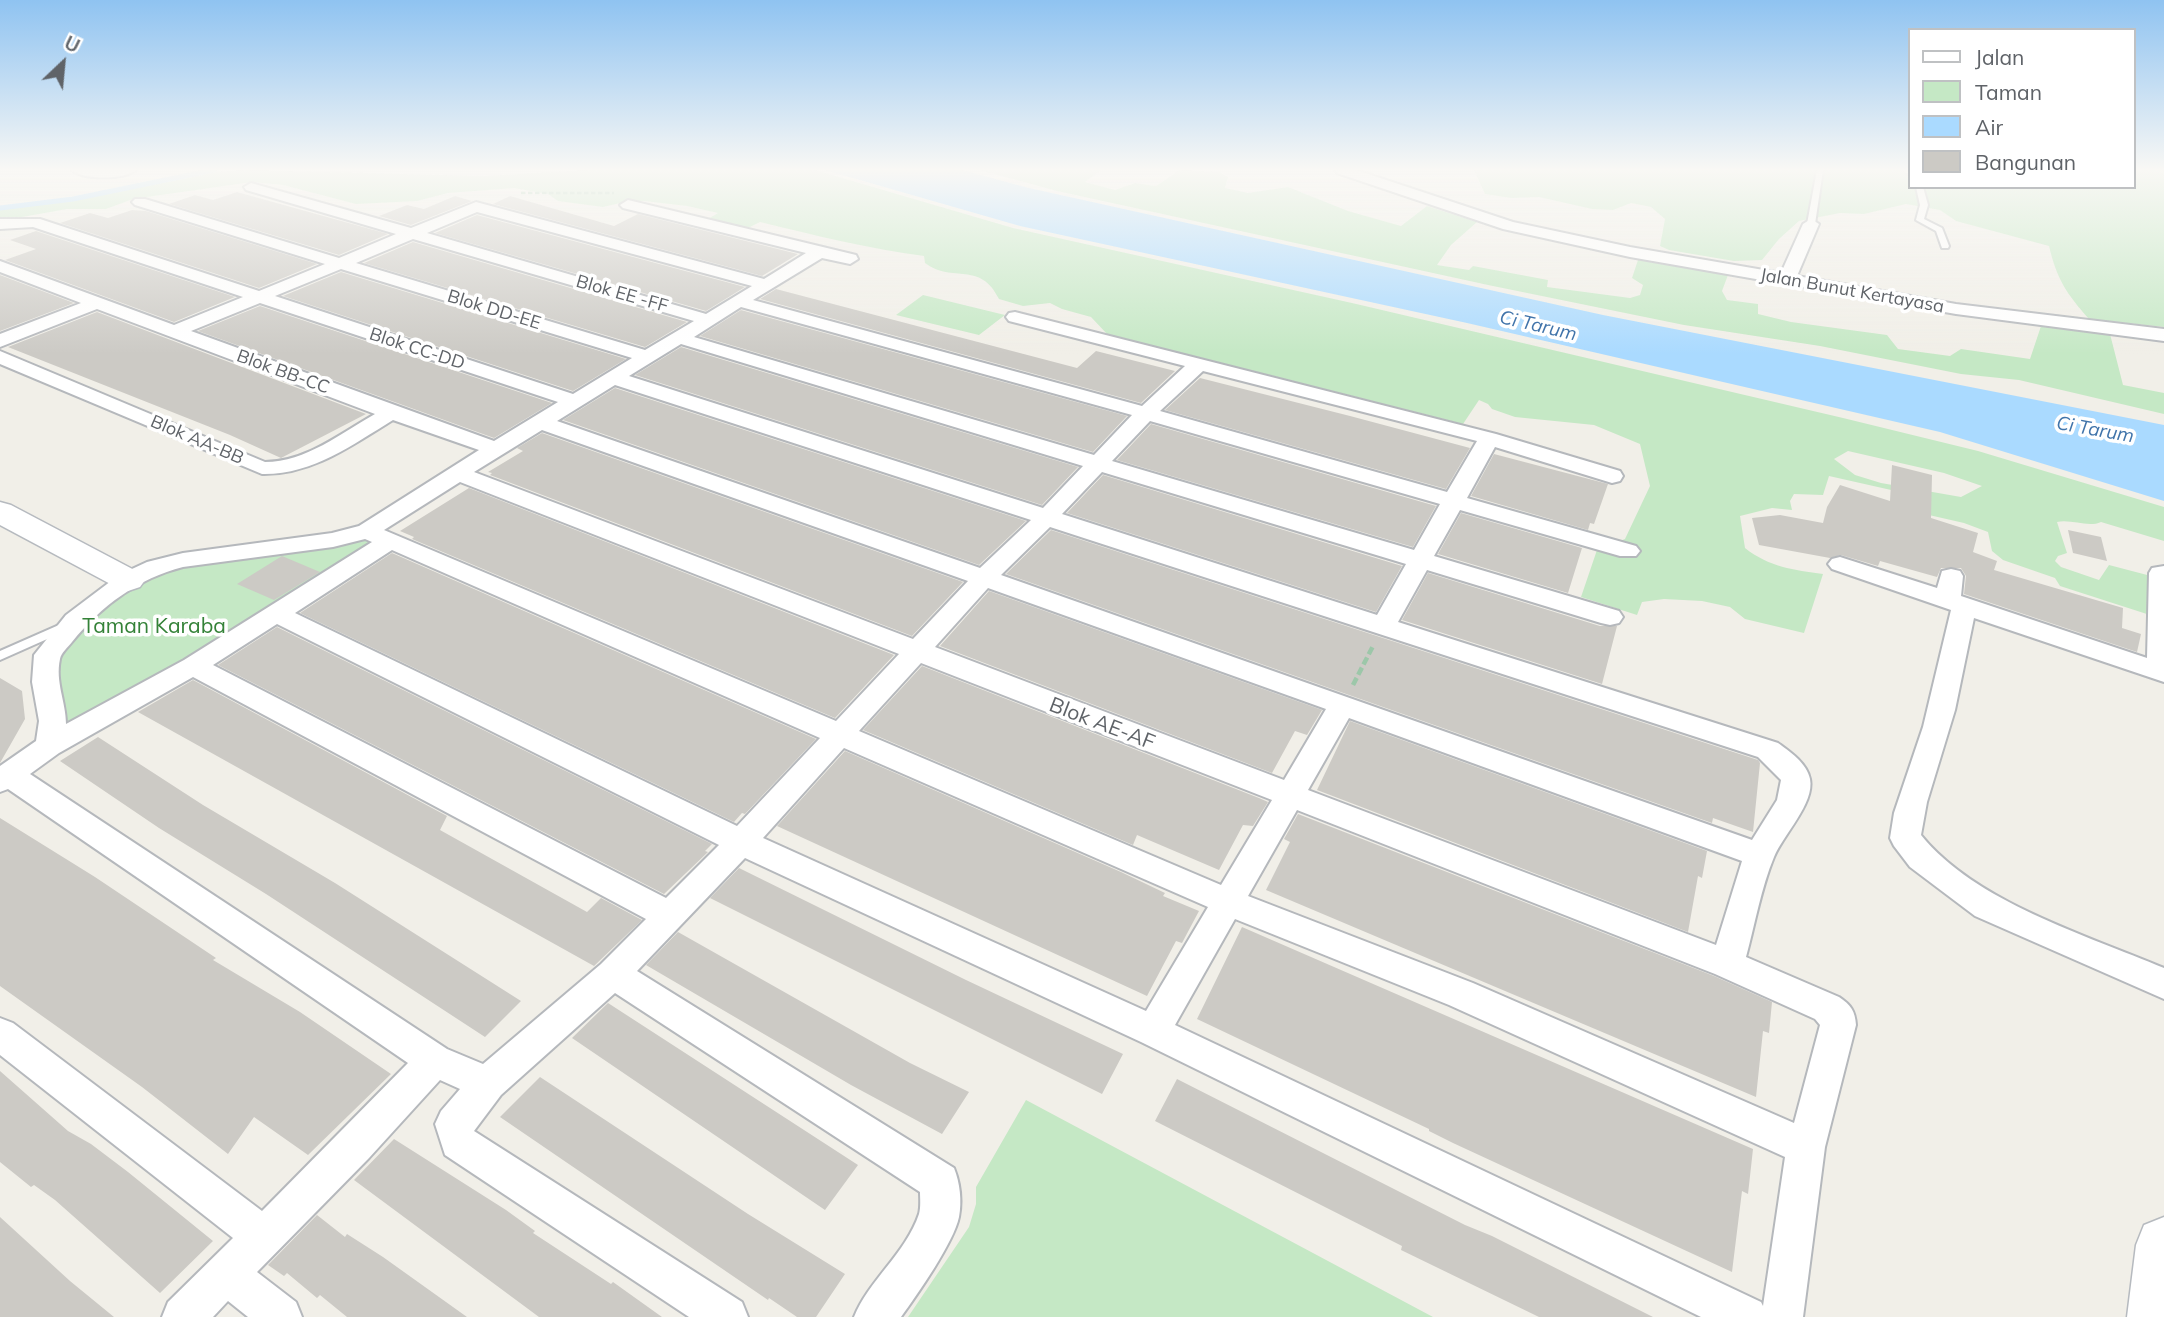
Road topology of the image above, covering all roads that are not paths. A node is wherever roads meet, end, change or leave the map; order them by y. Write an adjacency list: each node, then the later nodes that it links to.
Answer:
1 (63, 231): 18 (street, Blok CC-DD)
2 (237, 231): 14 (street, Blok DD-EE)
3 (409, 231): 10 (street)
4 (418, 231): 10 (street)
5 (567, 231): 17 (street)
6 (735, 231): 12 (street)
7 (1532, 231): 16 (street, Jalan Bunut Kertayasa)
8 (1808, 231): 16 (street)
9 (1940, 231): 11 (lane)
10 (414, 233): 14 (street); 22 (street, Blok EE -FF)
11 (1945, 246)
12 (820, 252): 13 (street); 17 (street)
13 (850, 259)
14 (341, 263): 18 (street); 28 (street, Blok DD-EE)
15 (0, 266): 20 (street, Blok BB-CC)
16 (1787, 280): 24 (street, Jalan Bunut Kertayasa)
17 (767, 285): 19 (street)
18 (260, 296): 23 (street); 31 (street, Blok CC-DD)
19 (741, 302): 22 (street); 33 (street)
20 (96, 303): 23 (street, Blok BB-CC); 26 (street)
21 (1015, 317): 29 (street)
22 (709, 320): 25 (street)
23 (174, 332): 32 (street, Blok BB-CC)
24 (2164, 335)
25 (679, 338): 28 (street); 37 (street)
26 (0, 341)
27 (0, 356): 32 (street, Blok AA-BB)
28 (648, 357): 30 (street)
29 (1200, 363): 33 (street); 35 (street)
30 (614, 378): 31 (street); 42 (street)
31 (575, 401): 34 (street)
32 (391, 413): 36 (street, Blok BB-CC)
33 (1146, 413): 37 (street); 40 (street)
34 (540, 422): 36 (street); 48 (street)
35 (1489, 438): 39 (street); 40 (street)
36 (496, 449): 38 (street)
37 (1100, 463): 42 (street); 45 (street)
38 (457, 473): 43 (street); 55 (street, Blok AE-AF)
39 (1612, 475)
40 (1451, 500): 44 (street); 45 (street)
41 (0, 512): 49 (street)
42 (1046, 518): 48 (street); 54 (street)
43 (379, 536): 49 (street); 51 (street); 60 (street)
44 (1628, 551)
45 (1420, 560): 52 (street); 54 (street)
46 (1840, 564): 50 (street)
47 (2161, 573): 58 (street)
48 (985, 577): 55 (street); 59 (street)
49 (128, 580): 53 (street)
50 (1954, 594): 58 (street); 70 (street)
51 (275, 613): 57 (street); 64 (street)
52 (1610, 617)
53 (75, 621): 56 (lane); 61 (street)
54 (1383, 626): 65 (street)
55 (916, 651): 60 (street); 63 (street, Blok AE-AF)
56 (0, 656)
57 (193, 666): 61 (street); 67 (street)
58 (2162, 673)
59 (1343, 705): 63 (street); 65 (street)
60 (841, 735): 64 (street); 66 (street)
61 (49, 746): 62 (street)
62 (4, 778): 73 (street)
63 (1289, 796): 66 (street); 68 (street, Blok AE-AF)
64 (741, 842): 67 (street); 71 (street)
65 (1759, 855): 68 (street)
66 (1228, 902): 71 (street); 75 (street)
67 (668, 915): 69 (street)
68 (1727, 964): 75 (street, Blok AE-AF)
69 (612, 974): 74 (street); 82 (street)
70 (2164, 984)
71 (1153, 1031): 83 (street)
72 (0, 1034): 76 (street)
73 (434, 1061): 74 (street); 76 (street)
74 (488, 1083): 81 (street)
75 (1806, 1147): 84 (street)
76 (264, 1237): 78 (street)
77 (2164, 1245): 85 (main road)
78 (226, 1273): 79 (street); 80 (street)
79 (183, 1317)
80 (281, 1317)
81 (727, 1317)
82 (875, 1317)
83 (1746, 1317)
84 (1782, 1317)
85 (2157, 1317)

